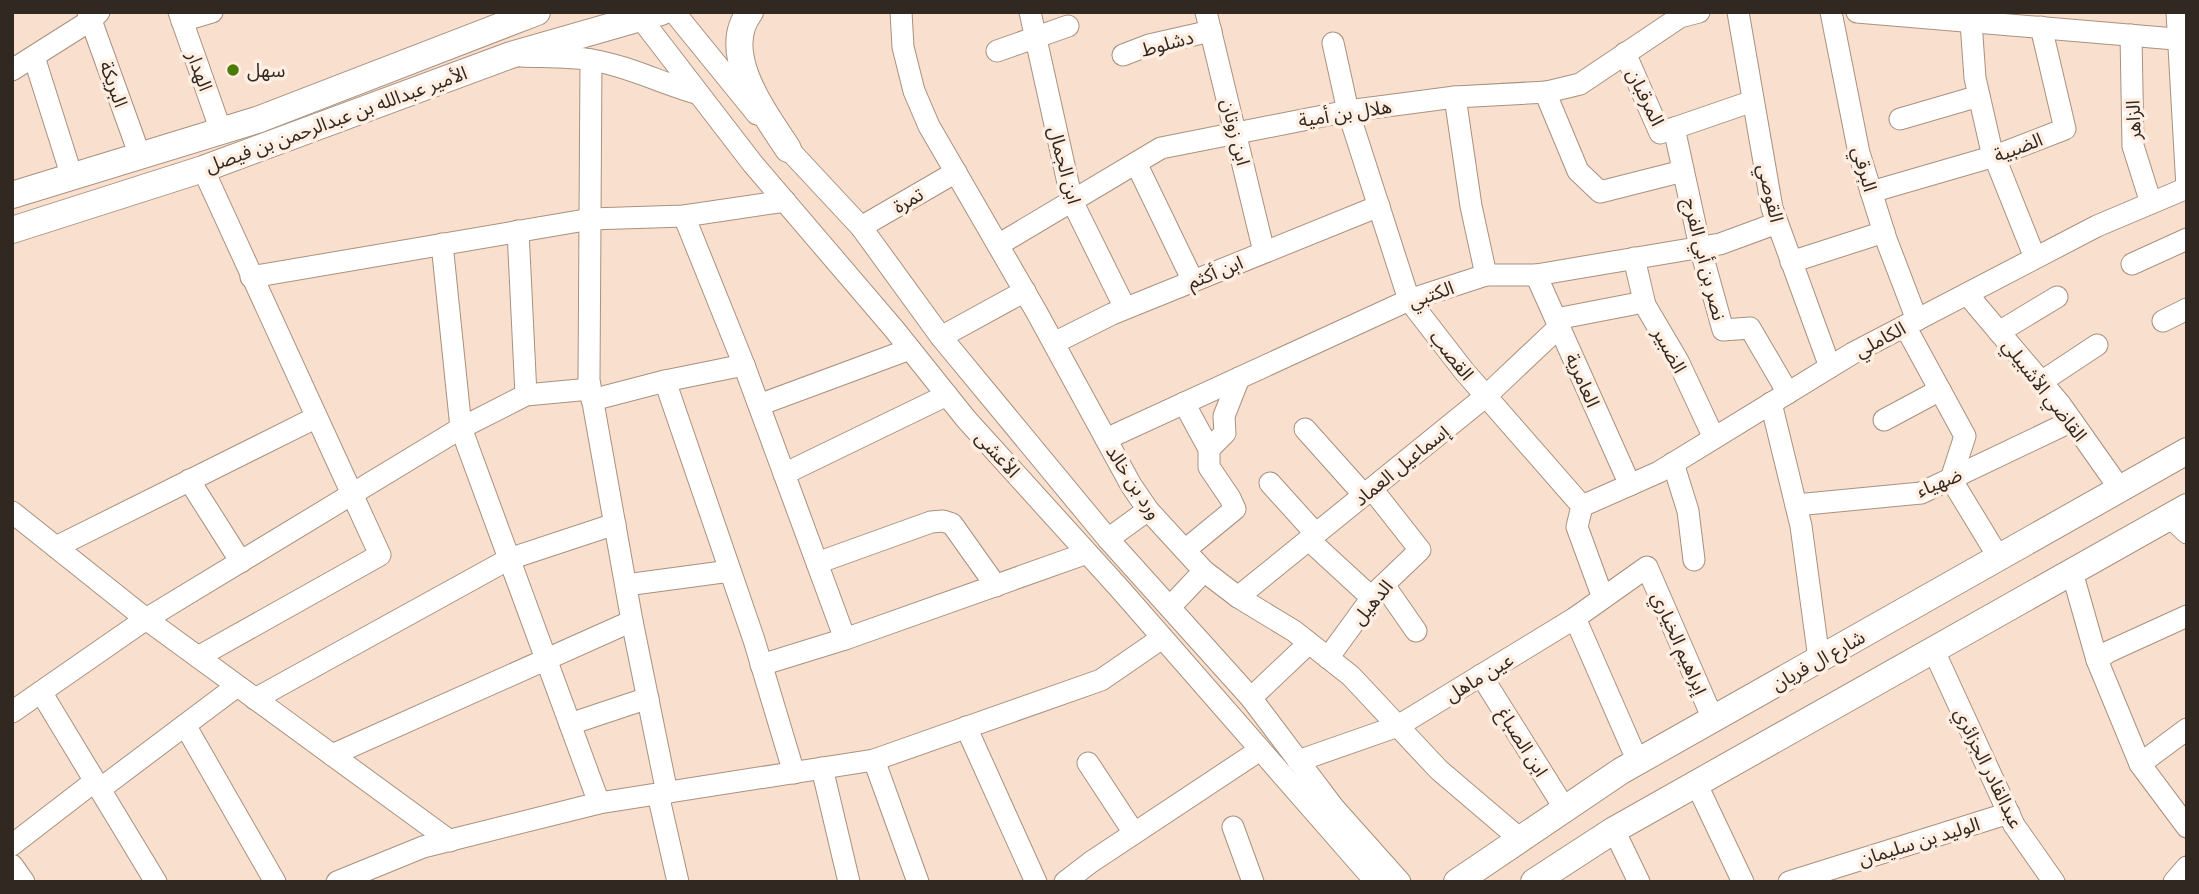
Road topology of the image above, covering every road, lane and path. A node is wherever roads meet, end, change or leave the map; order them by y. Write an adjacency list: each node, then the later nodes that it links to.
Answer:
1 (212, 12): 14 (street)
2 (674, 12): 40 (street, الأعشى)
3 (750, 12): 40 (main road)
4 (901, 12): 46 (street, ورد بن خالد)
5 (1030, 12): 20 (street, ابن الجمال)
6 (1699, 12): 24 (street, هلال بن أمية)
7 (1738, 12): 34 (street, القوصي)
8 (1831, 12): 49 (street, البرقي)
9 (1857, 12): 16 (street)
10 (2177, 12): 21 (street)
11 (532, 13): 38 (main road, الأمير عبدالله بن عبدالرحمن بن فيصل)
12 (645, 14): 25 (main road, الأمير عبدالله بن عبدالرحمن بن فيصل); 31 (street, الأعشى)
13 (93, 15): 27 (street); 41 (street, البريكة)
14 (181, 17): 38 (street, الهدار)
15 (1209, 22): 26 (street, دشلوط); 39 (street, ابن زوتان)
16 (1972, 22): 18 (street); 32 (street)
17 (1068, 26): 20 (street)
18 (2041, 27): 19 (street); 42 (street, الضبية)
19 (2131, 35): 21 (street); 53 (street, الزاهر)
20 (1035, 39): 23 (street); 52 (street, ابن الجمال)
21 (2183, 40): 48 (street)
22 (1333, 43): 35 (street, القصب)
23 (997, 51)
24 (1625, 52): 30 (street, هلال بن أمية); 37 (street, المرقبان)
25 (511, 55): 28 (street); 44 (main road, الأمير عبدالله بن عبدالرحمن بن فيصل)
26 (1123, 55)
27 (34, 57): 29 (street); 47 (street)
28 (591, 60): 31 (street); 56 (street)
29 (12, 70)
30 (1545, 92): 33 (street, هلال بن أمية); 45 (street)
31 (696, 93): 51 (street, الأعشى)
32 (1979, 96): 36 (street); 42 (street)
33 (1455, 97): 35 (street, هلال بن أمية); 71 (street)
34 (1753, 101): 37 (street, المرقبان); 57 (street, القوصي)
35 (1348, 111): 39 (street, هلال بن أمية); 54 (street, القصب)
36 (1900, 119)
37 (1674, 128): 45 (street, نصر بن أبي الفرج)
38 (221, 131): 41 (main road, الأمير عبدالله بن عبدالرحمن بن فيصل)
39 (1236, 133): 43 (street, هلال بن أمية); 66 (street, ابن زوتان)
40 (788, 149): 58 (street, الأعشى)
41 (140, 156): 47 (main road, الأمير عبدالله بن عبدالرحمن بن فيصل)
42 (1995, 156): 49 (street, الضبية); 68 (street)
43 (1136, 163): 52 (street, هلال بن أمية); 74 (street)
44 (203, 169): 59 (main road, الأمير عبدالله بن عبدالرحمن بن فيصل); 73 (street)
45 (1683, 171): 65 (street, نصر بن أبي الفرج)
46 (956, 172): 58 (street, تمرة); 64 (street, ورد بن خالد)
47 (72, 177): 50 (main road, الأمير عبدالله بن عبدالرحمن بن فيصل)
48 (2187, 188): 53 (street, الكاملي)
49 (1871, 192): 61 (street, البرقي)
50 (12, 195)
51 (785, 201): 55 (street); 89 (street, الأعشى)
52 (1072, 201): 64 (street, هلال بن أمية); 80 (street, ابن الجمال)
53 (2151, 203): 68 (street, الكاملي)
54 (1378, 206): 66 (street, ابن أكثم); 78 (street, القصب)
55 (684, 216): 56 (street); 90 (street)
56 (591, 219): 60 (street); 97 (street)
57 (1777, 223): 65 (street, الكتبي); 69 (street, القوصي)
58 (861, 227): 86 (street, الأعشى)
59 (12, 230)
60 (518, 231): 63 (street); 96 (street)
61 (1884, 232): 69 (street); 84 (street, البرقي)
62 (2187, 239): 70 (street)
63 (442, 244): 73 (street); 106 (street)
64 (998, 245): 75 (street, ورد بن خالد)
65 (1700, 247): 67 (street, الكتبي); 100 (street, نصر بن أبي الفرج)
66 (1264, 252): 74 (street, ابن أكثم)
67 (1634, 258): 72 (street, الكتبي); 79 (street, الضبير)
68 (2035, 258): 76 (street, الكاملي)
69 (1791, 262): 91 (street, القوصي)
70 (2132, 264)
71 (1486, 275): 72 (street, الكتبي); 78 (street, الكتبي)
72 (1536, 275): 83 (street, العامرية)
73 (251, 277): 103 (street)
74 (1193, 281): 80 (street, ابن أكثم)
75 (1025, 291): 86 (street); 87 (street, ورد بن خالد)
76 (1967, 294): 84 (street, الكاملي); 85 (street, القاضي الأشبيلي)
77 (2057, 297): 85 (street)
78 (1409, 300): 92 (street, الكتبي); 99 (street, القصب)
79 (1644, 302): 83 (street); 108 (street, الضبير)
80 (1125, 308): 87 (street, ابن أكثم)
81 (2187, 309): 82 (street)
82 (2163, 321)
83 (1558, 323): 99 (street, إسماعيل العماد); 117 (street, العامرية)
84 (1911, 323): 91 (street, الكاملي); 95 (street, البرقي)
85 (1999, 332): 94 (street, القاضي الأشبيلي)
86 (942, 337): 128 (street, الأعشى)
87 (1054, 343): 109 (street, ورد بن خالد)
88 (2097, 345): 94 (street)
89 (910, 349): 98 (street, الأعشى); 102 (street)
90 (744, 365): 93 (street); 102 (street)
91 (1830, 367): 100 (street, الكاملي)
92 (1239, 378): 101 (street, الكتبي); 110 (street)
93 (665, 381): 97 (street); 138 (street)
94 (2042, 382): 105 (street, القاضي الأشبيلي)
95 (1940, 390): 104 (street); 114 (street, البرقي)
96 (526, 395): 97 (street); 106 (street)
97 (591, 395): 126 (street)
98 (947, 395): 113 (street); 131 (street, الأعشى)
99 (1486, 397): 119 (street, إسماعيل العماد); 122 (street, القصب)
100 (1780, 398): 108 (street, الكاملي); 121 (street, نصر بن أبي الفرج)
101 (1184, 403): 109 (street, الكتبي); 110 (street)
102 (759, 405): 113 (street)
103 (316, 418): 115 (street); 120 (street)
104 (1884, 420)
105 (2072, 421): 114 (street, ضهياء); 118 (street, القاضي الأشبيلي)
106 (461, 428): 120 (street); 133 (street)
107 (1305, 429): 119 (street)
108 (1714, 438): 112 (street, الكاملي)
109 (1106, 439): 123 (street, ورد بن خالد)
110 (1209, 449): 130 (street)
111 (2187, 452): 118 (main road, شارع ال فريان)
112 (1673, 463): 117 (street, الكاملي); 134 (street)
113 (784, 474): 136 (street)
114 (1951, 479): 121 (street, ضهياء); 132 (street)
115 (189, 480): 129 (street); 135 (street)
116 (1270, 483): 127 (street)
117 (1630, 485): 122 (street, الكاملي)
118 (2120, 489): 132 (main road, شارع ال فريان)
119 (1368, 492): 127 (street, إسماعيل العماد); 143 (street, الدهيل)
120 (351, 495): 135 (street); 156 (street)
121 (1796, 505): 158 (street, نصر بن أبي الفرج)
122 (1582, 506): 145 (street)
123 (1148, 510): 128 (street); 130 (street, ورد بن خالد)
124 (12, 512): 129 (street)
125 (2181, 519): 140 (main road)
126 (615, 524): 133 (street); 141 (street)
127 (1312, 537): 143 (street); 144 (street, إسماعيل العماد)
128 (1108, 539): 146 (street, الأعشى)
129 (56, 547): 149 (street)
130 (1185, 550): 139 (street, ورد بن خالد)
131 (1087, 553): 142 (street); 152 (street, الأعشى)
132 (1999, 558): 158 (main road, شارع ال فريان)
133 (509, 559): 159 (street); 167 (street)
134 (1695, 559)
135 (240, 562): 149 (street)
136 (817, 563): 142 (street); 153 (street)
137 (1647, 568): 145 (street, عين ماهل); 169 (street, إبراهيم الخياري)
138 (730, 571): 141 (street); 161 (street)
139 (1204, 571): 144 (street, ورد بن خالد); 146 (street)
140 (2072, 572): 155 (main road); 160 (street)
141 (626, 584): 150 (street)
142 (996, 586): 153 (street)
143 (1378, 591): 151 (street); 157 (street, الدهيل)
144 (1238, 597): 154 (street, ورد بن خالد)
145 (1603, 598): 148 (street, عين ماهل)
146 (1170, 607): 166 (street, الأعشى)
147 (2187, 616): 160 (street)
148 (1575, 618): 162 (street, عين ماهل); 179 (street)
149 (146, 619): 156 (street); 164 (street)
150 (632, 621): 159 (street); 165 (street)
151 (1416, 631)
152 (1162, 638): 173 (street); 175 (street, الأعشى)
153 (845, 639): 161 (street)
154 (1309, 643): 157 (street, ورد بن خالد); 166 (street)
155 (1933, 649): 184 (main road); 189 (street, عبدالقادر الجزائري)
156 (198, 657): 163 (street)
157 (1328, 658): 172 (street, ورد بن خالد)
158 (1819, 659): 169 (main road, شارع ال فريان)
159 (546, 660): 170 (street); 176 (street)
160 (2097, 660): 181 (street)
161 (761, 665): 183 (street)
162 (1481, 675): 172 (street, عين ماهل); 188 (street, ابن الصباغ)
163 (237, 686): 167 (street); 171 (street)
164 (41, 692): 168 (street); 185 (street)
165 (648, 698): 170 (street); 186 (street)
166 (1251, 698): 178 (street, الأعشى)
167 (255, 699): 176 (street)
168 (12, 712)
169 (1713, 719): 179 (main road, شارع ال فريان)
170 (570, 724): 187 (street)
171 (185, 725): 185 (street); 202 (street)
172 (1398, 726): 178 (street, عين ماهل); 194 (street, ورد بن خالد)
173 (966, 727): 177 (street); 207 (street)
174 (2187, 729): 181 (street)
175 (1260, 750): 193 (street); 210 (street, الأعشى)
176 (332, 755): 195 (street)
177 (874, 760): 182 (street); 206 (street)
178 (1298, 761): 211 (street, الأعشى)
179 (1639, 762): 188 (main road, شارع ال فريان)
180 (1088, 763): 193 (street)
181 (2140, 764): 191 (street)
182 (822, 768): 183 (street); 205 (street)
183 (794, 773): 186 (street)
184 (1696, 783): 192 (main road); 214 (street)
185 (98, 785): 196 (street); 201 (street)
186 (662, 794): 187 (street); 204 (street)
187 (599, 803): 195 (street)
188 (1565, 809): 194 (main road, شارع ال فريان)
189 (2009, 813): 215 (street, الوليد بن سليمان); 216 (street, عبدالقادر الجزائري)
190 (1233, 827): 209 (street)
191 (2187, 827)
192 (1614, 830): 199 (main road); 213 (street)
193 (1134, 833): 208 (street)
194 (1520, 839): 212 (main road, شارع ال فريان)
195 (450, 841): 203 (street)
196 (12, 845)
197 (12, 865): 200 (street)
198 (2187, 867): 217 (street)
199 (1545, 879)
200 (24, 882)
201 (156, 882)
202 (275, 882)
203 (337, 882)
204 (678, 882)
205 (849, 882)
206 (918, 882)
207 (1035, 882)
208 (1065, 882)
209 (1253, 882)
210 (1376, 882)
211 (1400, 882)
212 (1457, 882)
213 (1639, 882)
214 (1743, 882)
215 (1789, 882)
216 (2054, 882)
217 (2174, 882)

